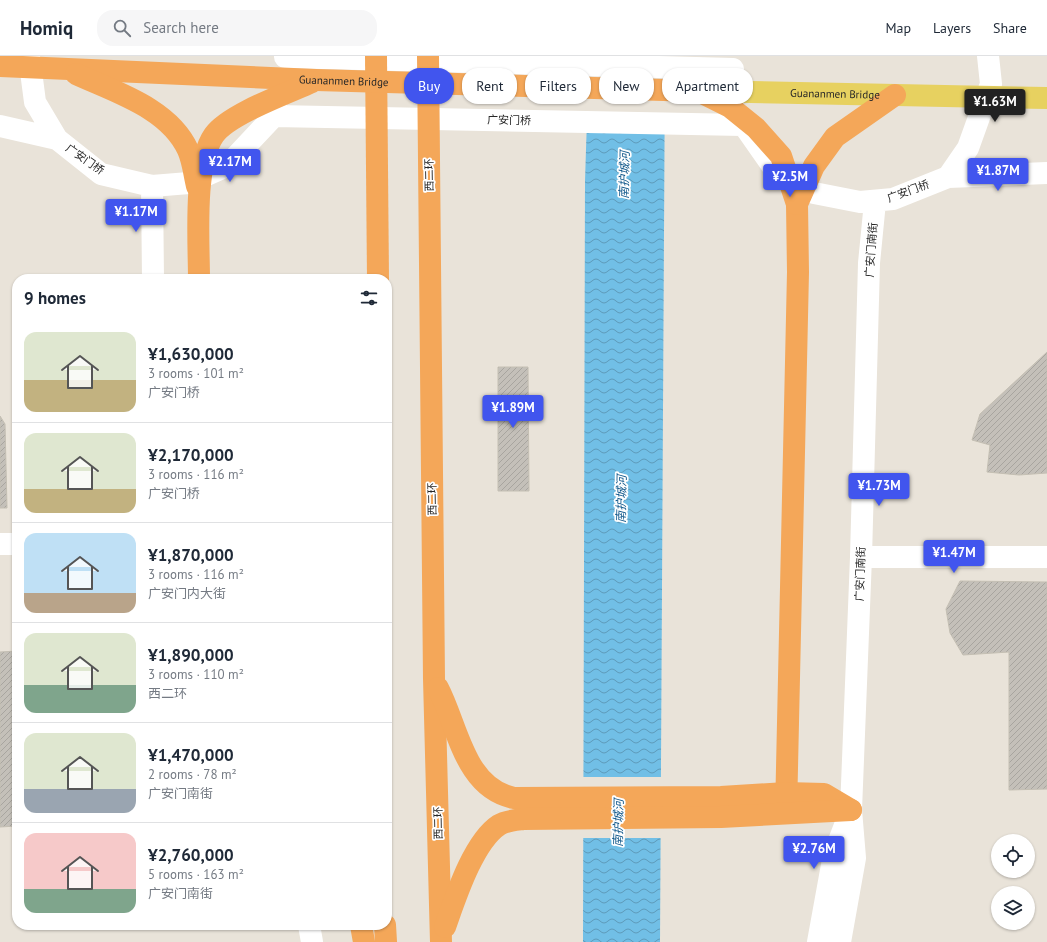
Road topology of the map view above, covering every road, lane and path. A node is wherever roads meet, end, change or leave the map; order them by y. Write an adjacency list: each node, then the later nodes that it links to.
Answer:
1 (29, 56): 18 (street, 广安门桥)
2 (285, 56): 6 (street, 广安门桥); 15 (street, 广安门桥)
3 (376, 56): 27 (highway)
4 (428, 56): 32 (highway, 西二环)
5 (988, 56): 20 (street)
6 (735, 62): 16 (street, 广安门桥)
7 (0, 66): 8 (highway, Guananmen Bridge)
8 (66, 69): 9 (highway, Guananmen Bridge); 22 (highway)
9 (316, 80): 10 (highway, Guananmen Bridge); 22 (highway)
10 (662, 90)
11 (753, 92): 12 (main road, Guananmen Bridge)
12 (895, 95): 13 (main road, Guananmen Bridge); 24 (highway)
13 (1047, 98)
14 (724, 104): 24 (highway)
15 (274, 116): 16 (street, 广安门桥); 21 (street, 广安门桥)
16 (744, 125): 23 (street, 广安门桥)
17 (0, 126): 18 (street)
18 (57, 139): 21 (street, 广安门桥)
19 (1047, 173): 20 (street)
20 (948, 177): 23 (street, 广安门桥)
21 (152, 186): 25 (street)
22 (199, 191): 26 (highway)
23 (875, 202): 30 (street, 广安门南街)
24 (797, 204): 33 (highway)
25 (154, 274)
26 (200, 274)
27 (378, 274)
28 (0, 544): 29 (street)
29 (12, 544)
30 (861, 558): 31 (street); 37 (street, 广安门南街)
31 (1047, 558)
32 (434, 679): 36 (highway); 41 (highway, 西二环)
33 (788, 743): 34 (highway); 35 (highway)
34 (786, 803): 35 (highway); 37 (highway)
35 (726, 804): 36 (highway)
36 (553, 807): 41 (highway)
37 (851, 810): 45 (street, 广安门南街); 46 (street)
38 (310, 930): 42 (street)
39 (362, 930): 43 (highway)
40 (385, 930): 44 (highway)
41 (441, 941)
42 (312, 942)
43 (364, 942)
44 (386, 942)
45 (818, 942)
46 (840, 942)

